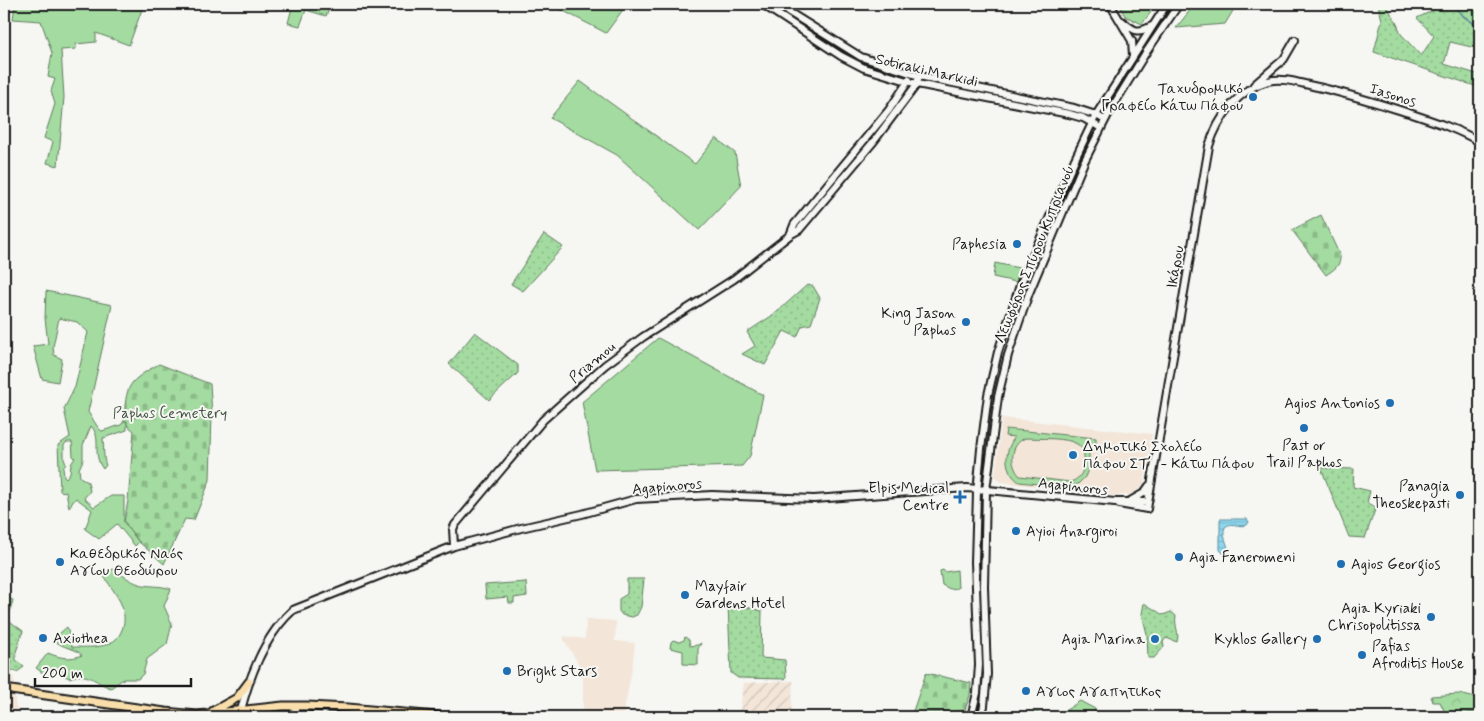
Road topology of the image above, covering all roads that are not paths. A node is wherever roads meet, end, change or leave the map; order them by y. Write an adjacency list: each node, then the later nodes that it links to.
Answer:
1 (762, 4): 12 (street, Sotiraki Markidi)
2 (776, 4): 10 (street, Sotiraki Markidi)
3 (1110, 4): 6 (street)
4 (1167, 4): 7 (street, Λεωφόρος Σπύρου Κυπριανού)
5 (1179, 4): 19 (street, Λεωφόρος Σπύρου Κυπριανού)
6 (1119, 18): 7 (street); 9 (street)
7 (1152, 26): 9 (street, Λεωφόρος Σπύρου Κυπριανού)
8 (1295, 40): 16 (street)
9 (1133, 56): 18 (street, Λεωφόρος Σπύρου Κυπριανού)
10 (911, 74): 11 (street, Sotiraki Markidi); 13 (street, Priamou)
11 (919, 76): 15 (street, Priamou); 18 (street, Sotiraki Markidi)
12 (892, 77): 13 (street, Sotiraki Markidi); 17 (street)
13 (908, 82): 15 (street, Sotiraki Markidi); 17 (street, Priamou)
14 (1295, 82): 16 (street, Ικάρου); 22 (street, Iasonos)
15 (916, 84): 20 (street, Sotiraki Markidi); 23 (street, Priamou)
16 (1248, 91): 24 (street, Ικάρου)
17 (896, 100): 23 (street, Priamou)
18 (1096, 115): 19 (street, Sotiraki Markidi); 20 (street, Λεωφόρος Σπύρου Κυπριανού)
19 (1105, 120): 21 (street, Λεωφόρος Σπύρου Κυπριανού)
20 (1092, 123): 21 (street, Sotiraki Markidi); 25 (street, Λεωφόρος Σπύρου Κυπριανού)
21 (1101, 128): 26 (street, Λεωφόρος Σπύρου Κυπριανού)
22 (1480, 142)
23 (790, 235): 30 (street, Priamou)
24 (1150, 483): 28 (street); 29 (street, Ικάρου)
25 (978, 489): 26 (street, Agapinoros); 30 (street, Agapinoros); 38 (street, Λεωφόρος Σπύρου Κυπριανού)
26 (986, 490): 27 (street, Agapinoros); 39 (street, Λεωφόρος Σπύρου Κυπριανού)
27 (1115, 502): 28 (street, Agapinoros); 29 (street, Agapinoros)
28 (1129, 502): 29 (street, Agapinoros)
29 (1147, 506)
30 (454, 546): 31 (street, Agapinoros)
31 (249, 682): 34 (street, Agapinoros); 35 (main road)
32 (4, 689): 35 (main road)
33 (297, 706): 34 (main road); 36 (street); 37 (main road)
34 (241, 710): 35 (main road)
35 (206, 714)
36 (298, 717)
37 (448, 717)
38 (971, 717)
39 (981, 717)

